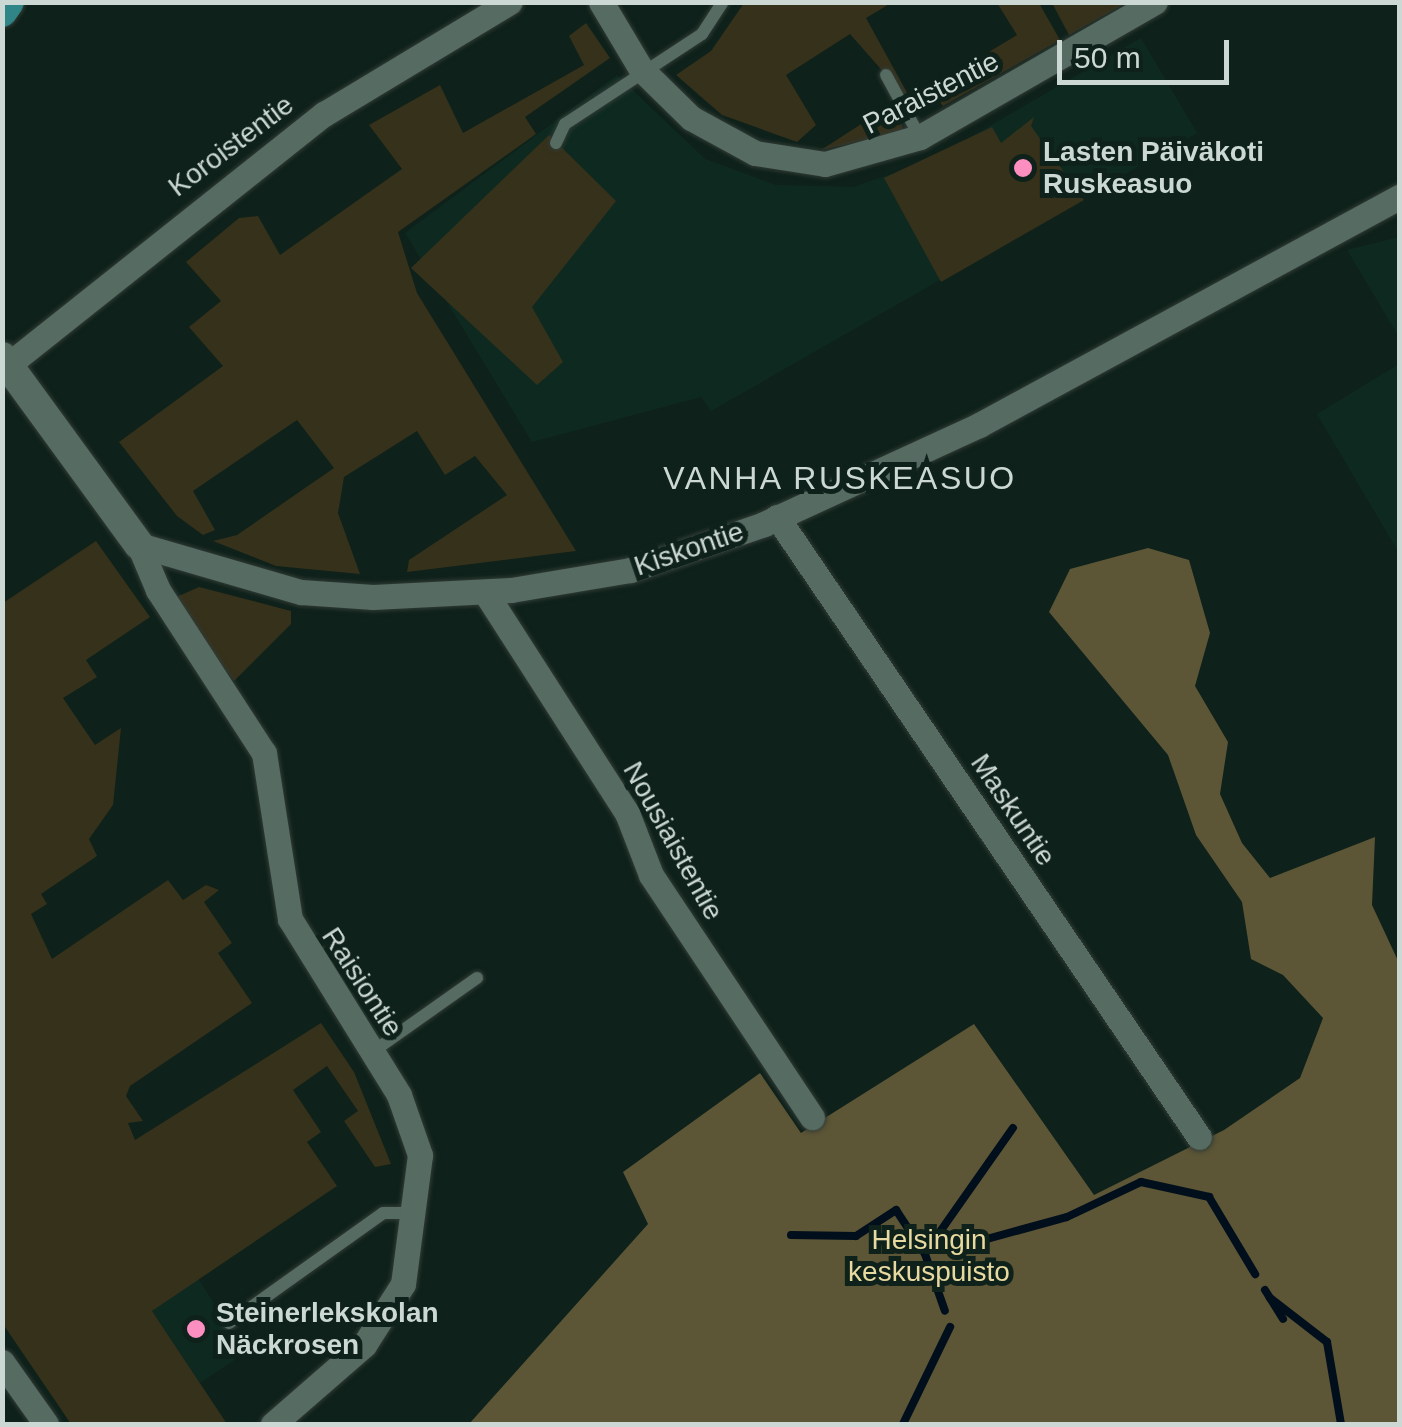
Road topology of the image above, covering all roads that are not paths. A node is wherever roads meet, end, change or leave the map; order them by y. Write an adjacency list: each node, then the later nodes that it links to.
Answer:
1 (10, 2): 6 (main road)
2 (510, 2): 12 (street, Koroistentie)
3 (601, 2): 7 (street, Paraistentie)
4 (723, 2): 7 (lane)
5 (1154, 2): 9 (street, Paraistentie)
6 (2, 12)
7 (641, 69): 9 (street, Paraistentie); 10 (lane)
8 (886, 75): 9 (lane)
9 (920, 138)
10 (556, 142)
11 (1400, 196): 13 (street, Kiskontie)
12 (5, 361): 14 (street)
13 (778, 516): 15 (street, Kiskontie); 19 (street, Maskuntie)
14 (139, 545): 15 (street, Kiskontie); 17 (street, Raisiontie)
15 (485, 592): 18 (street, Nousiaistentie)
16 (476, 978): 17 (lane)
17 (372, 1053): 20 (street, Raisiontie)
18 (812, 1117)
19 (1199, 1137)
20 (418, 1217): 21 (lane); 24 (street, Raisiontie)
21 (229, 1322)
22 (2, 1362): 23 (street)
23 (46, 1424)
24 (273, 1424)

